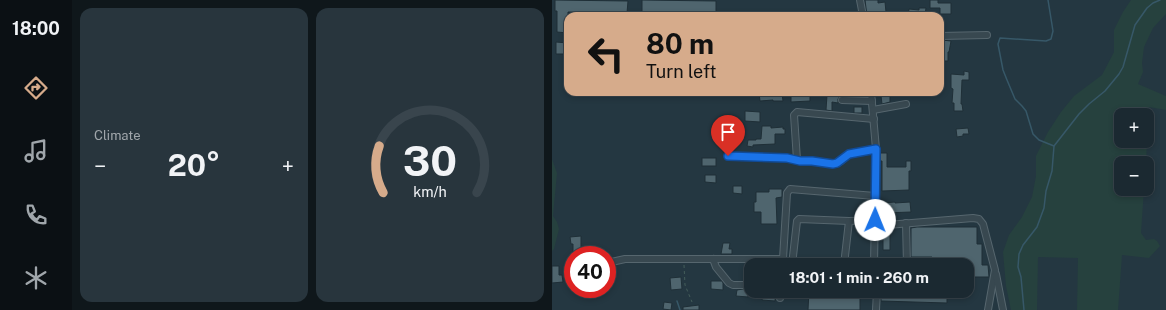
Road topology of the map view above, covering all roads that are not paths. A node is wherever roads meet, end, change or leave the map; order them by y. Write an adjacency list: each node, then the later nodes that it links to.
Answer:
1 (860, 0): 2 (street)
2 (862, 12)
3 (987, 35): 4 (street)
4 (944, 36)
5 (871, 96): 7 (street)
6 (842, 100): 7 (street)
7 (872, 101): 9 (street)
8 (906, 104): 9 (street)
9 (873, 110): 10 (street)
10 (874, 120): 11 (street); 13 (street)
11 (876, 149): 13 (street); 14 (street)
12 (728, 156): 13 (street)
13 (797, 160)
14 (875, 196): 16 (street); 18 (street)
15 (849, 221): 16 (street); 19 (street); 20 (street)
16 (875, 223): 17 (street); 21 (street)
17 (906, 223): 22 (street); 26 (street)
18 (783, 258)
19 (793, 258)
20 (845, 258)
21 (874, 258)
22 (907, 258)
23 (713, 259): 24 (street); 25 (street); 27 (street)
24 (744, 260)
25 (616, 261)
26 (995, 270): 32 (street); 33 (street)
27 (742, 285)
28 (874, 298): 30 (street)
29 (877, 298): 31 (street)
30 (873, 310)
31 (876, 310)
32 (988, 310)
33 (1003, 310)

